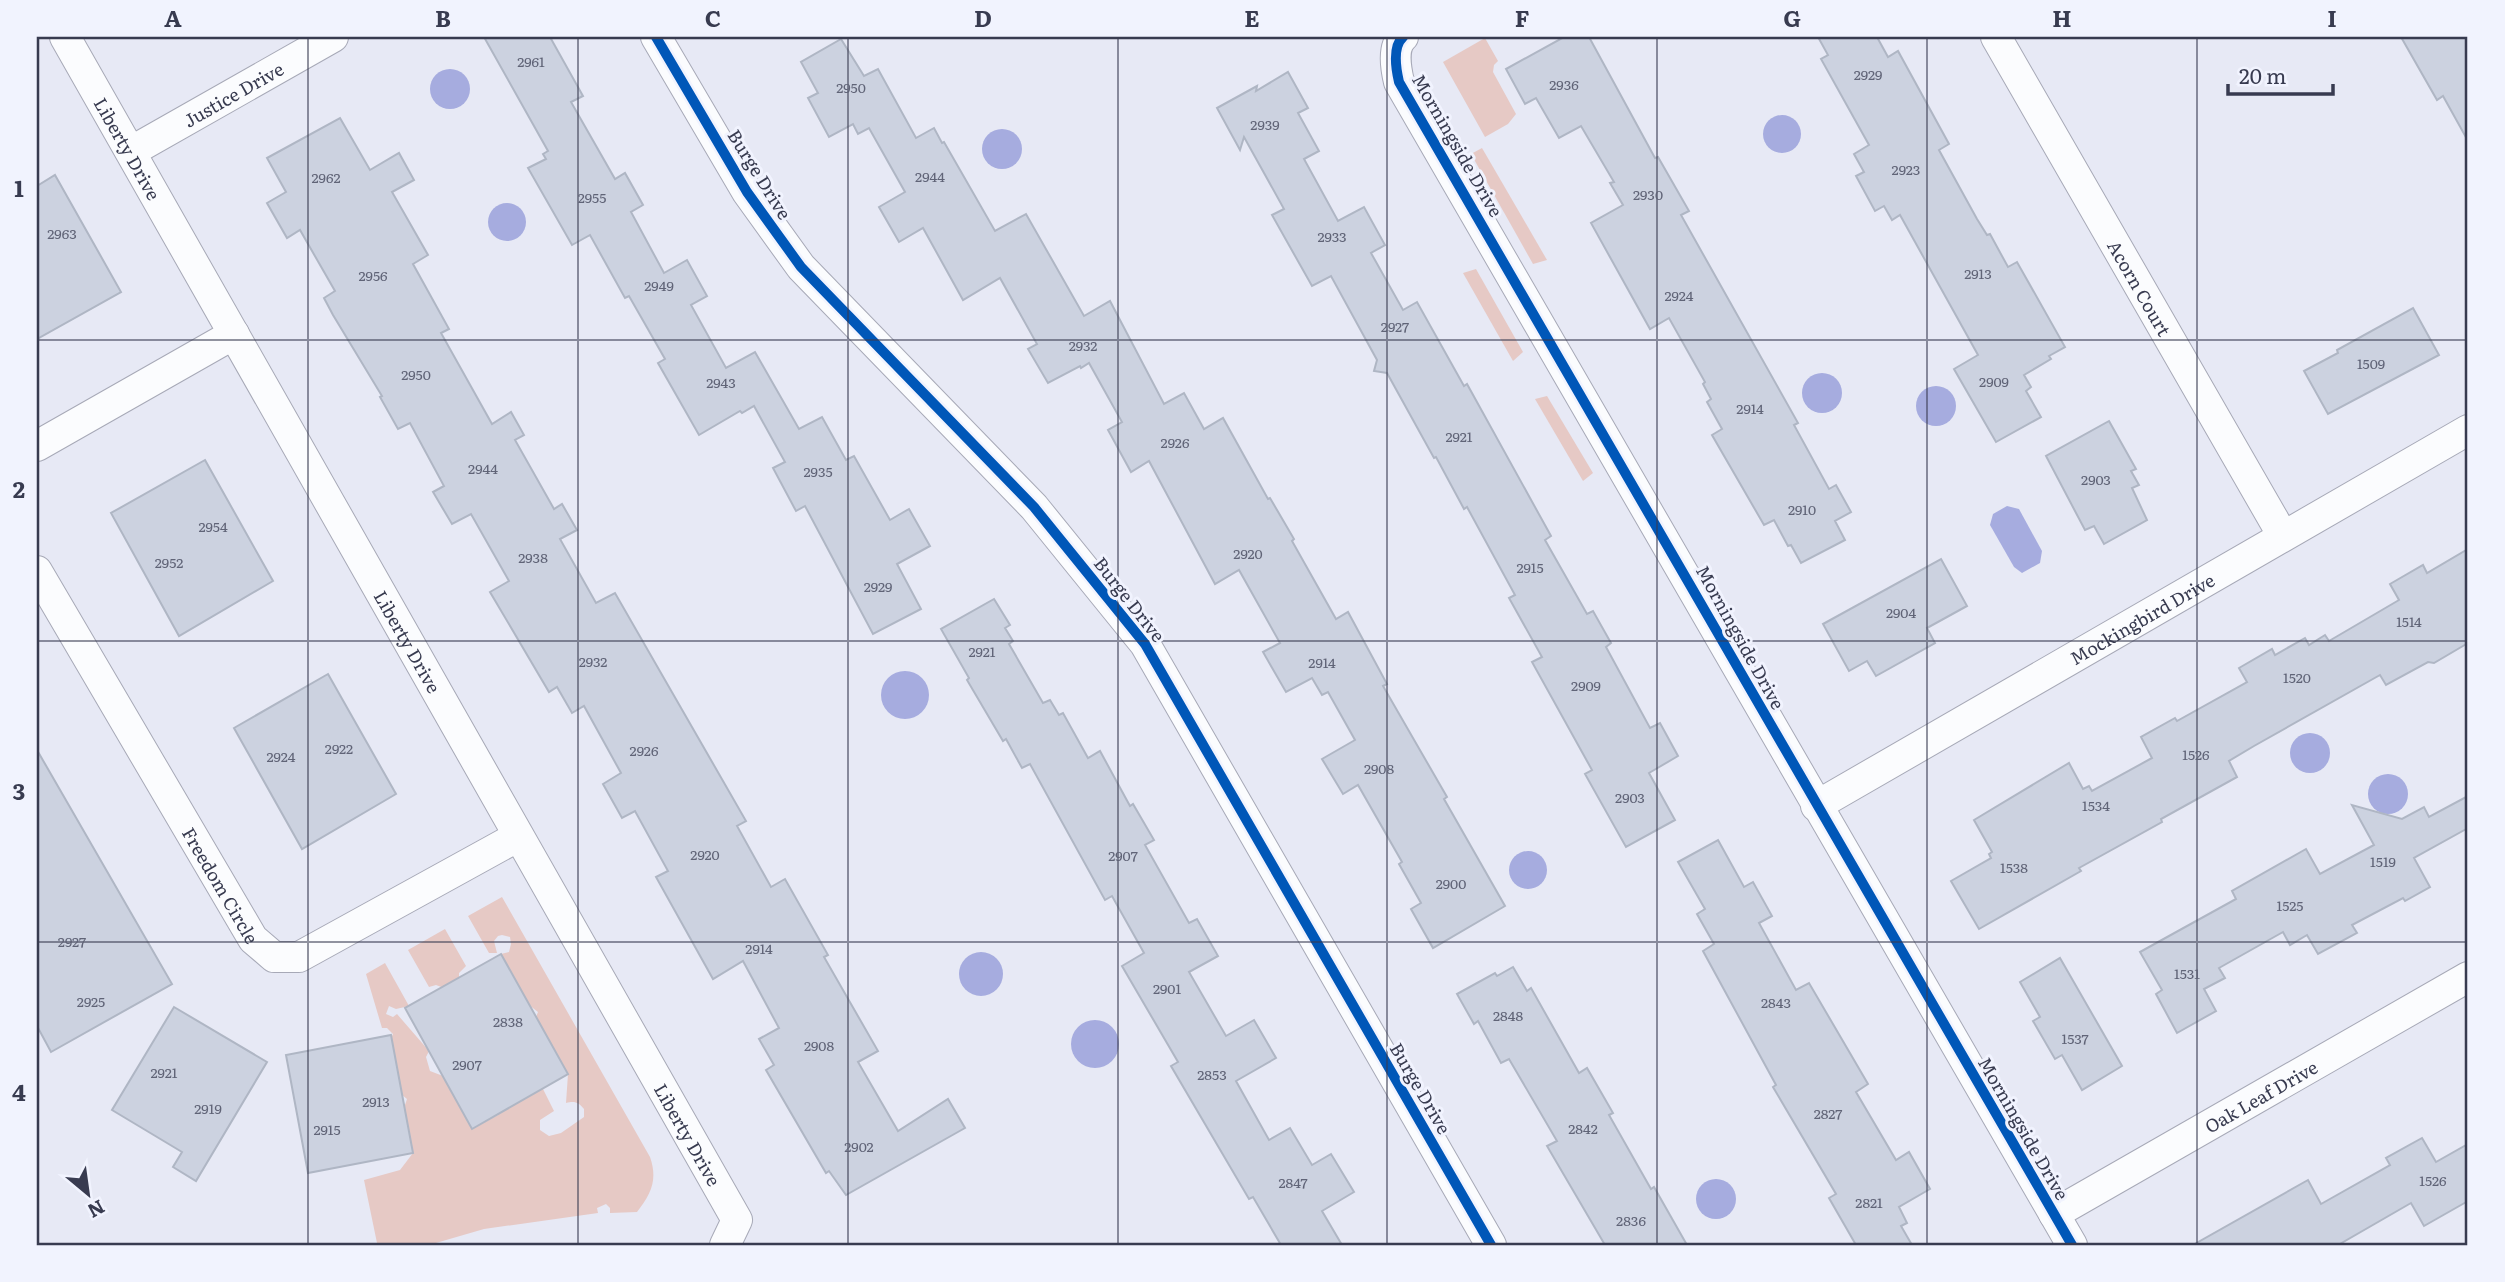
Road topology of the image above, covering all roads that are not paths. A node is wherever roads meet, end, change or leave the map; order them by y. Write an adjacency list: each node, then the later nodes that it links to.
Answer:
1 (65, 37): 6 (street, Liberty Drive)
2 (333, 37): 6 (street, Justice Drive)
3 (656, 37): 17 (street, Burge Drive)
4 (1996, 37): 10 (street, Acorn Court)
5 (1401, 39): 12 (street, Morningside Drive)
6 (132, 151): 7 (street, Liberty Drive)
7 (234, 334): 9 (street); 13 (street, Liberty Drive)
8 (2468, 430): 10 (street, Mockingbird Drive)
9 (37, 446)
10 (2283, 536): 12 (street, Mockingbird Drive)
11 (37, 571): 13 (street, Freedom Circle)
12 (1816, 806): 15 (street, Morningside Drive)
13 (517, 837): 16 (street, Liberty Drive)
14 (2468, 977): 15 (street, Oak Leaf Drive)
15 (2054, 1214): 18 (street, Morningside Drive)
16 (725, 1245)
17 (1491, 1245)
18 (2072, 1245)

